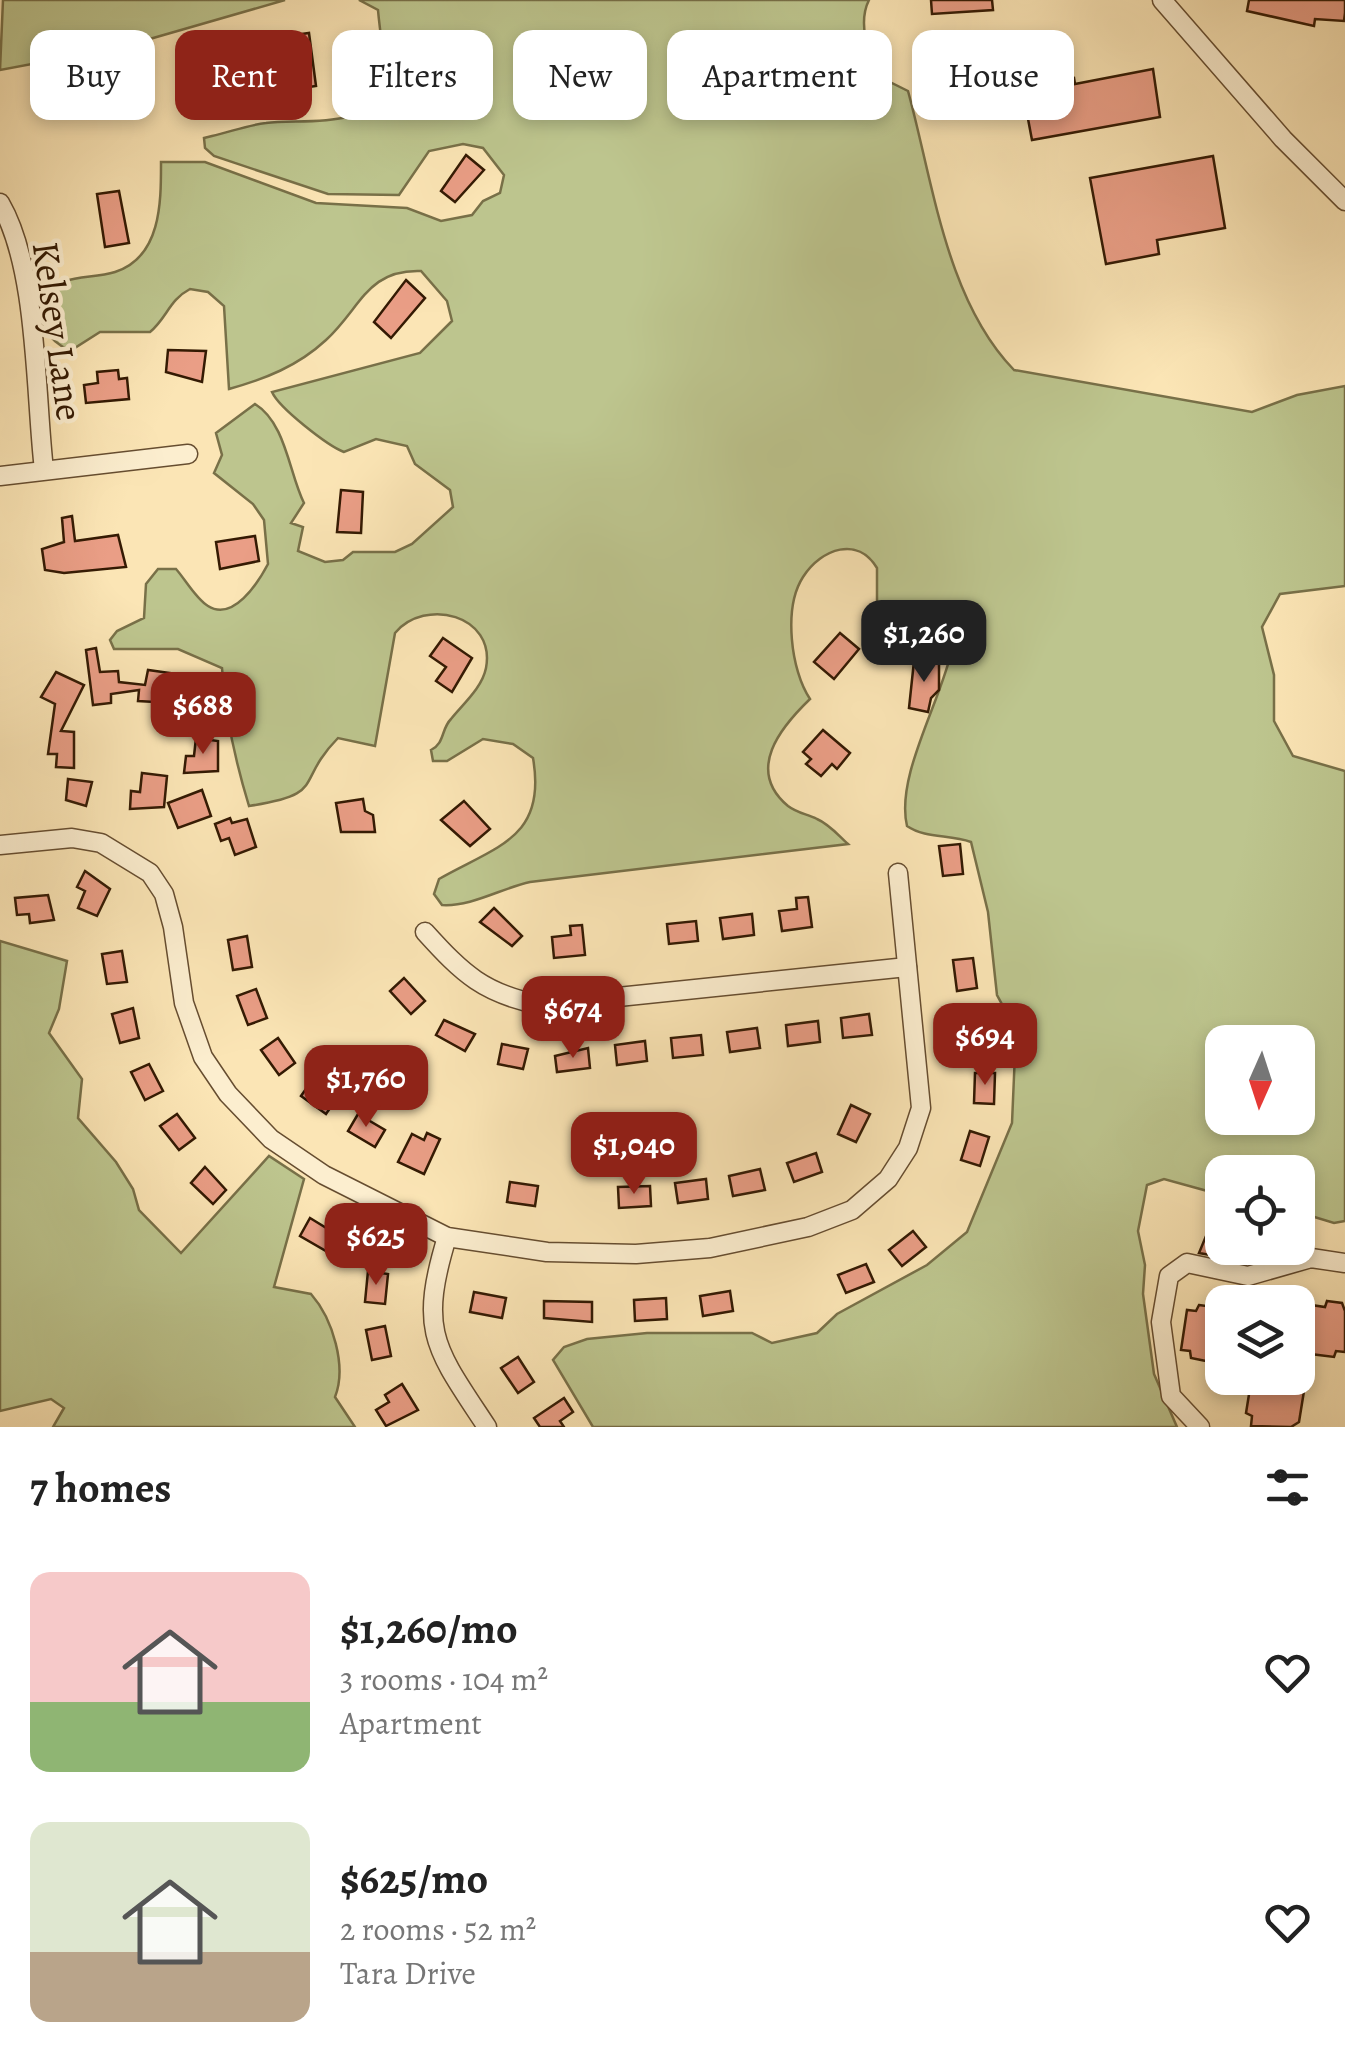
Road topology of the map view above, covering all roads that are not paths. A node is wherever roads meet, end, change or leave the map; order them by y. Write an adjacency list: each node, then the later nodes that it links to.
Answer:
1 (1162, 0): 2 (street)
2 (1345, 201)
3 (0, 203): 5 (street, Kelsey Lane)
4 (188, 454): 5 (street)
5 (44, 470): 6 (street)
6 (0, 476)
7 (0, 845): 11 (street)
8 (898, 873): 10 (street)
9 (425, 932): 10 (street)
10 (907, 967): 11 (street)
11 (447, 1236): 13 (street)
12 (1345, 1263): 14 (street)
13 (486, 1427)
14 (1200, 1427)

